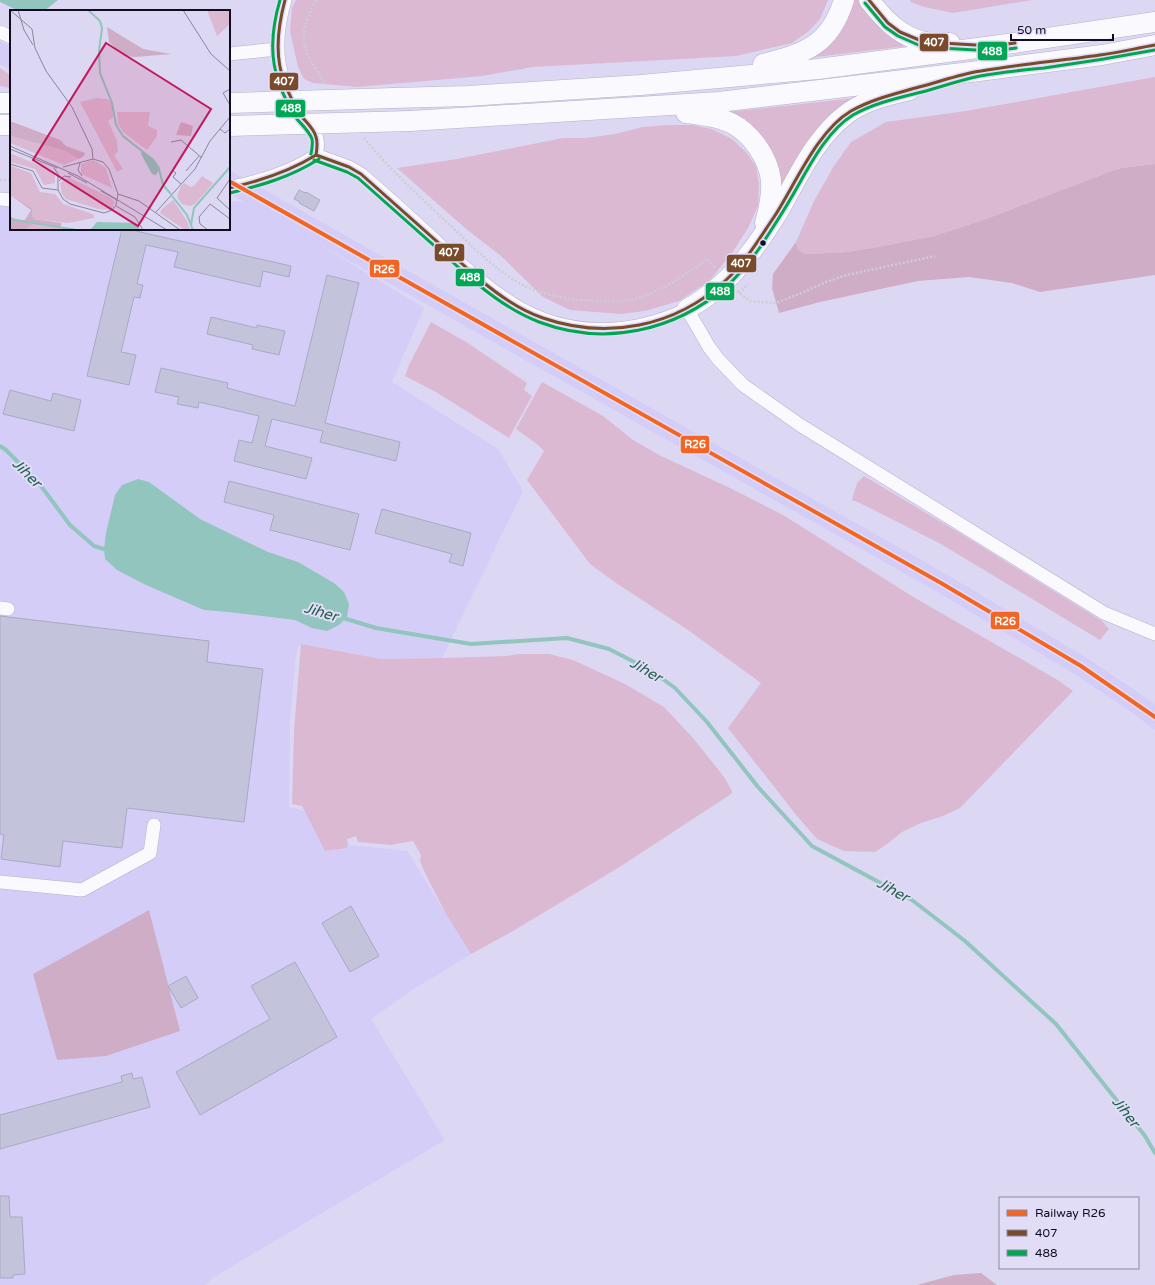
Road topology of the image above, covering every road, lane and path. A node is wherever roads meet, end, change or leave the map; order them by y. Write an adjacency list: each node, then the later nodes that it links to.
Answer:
1 (285, 0): 10 (street)
2 (316, 0): 14 (path)
3 (844, 0): 13 (highway)
4 (869, 0): 9 (highway)
5 (1155, 22): 9 (highway)
6 (0, 32): 7 (street)
7 (10, 37)
8 (1155, 45): 12 (highway)
9 (994, 46): 13 (highway)
10 (277, 49): 11 (street); 21 (street)
11 (230, 54)
12 (979, 71): 18 (highway); 25 (highway)
13 (710, 78): 17 (highway, bridge)
14 (326, 86)
15 (0, 102): 16 (highway)
16 (10, 103)
17 (230, 103)
18 (647, 107): 19 (highway, bridge); 25 (highway)
19 (230, 126)
20 (360, 133): 27 (path)
21 (316, 155): 22 (street); 30 (street)
22 (230, 188)
23 (0, 199): 24 (street)
24 (10, 200)
25 (759, 240): 29 (highway)
26 (935, 256): 29 (path)
27 (708, 259)
28 (748, 284): 29 (path)
29 (732, 287): 30 (highway)
30 (687, 309): 31 (street)
31 (1155, 634)
32 (154, 825): 33 (street)
33 (0, 882)

